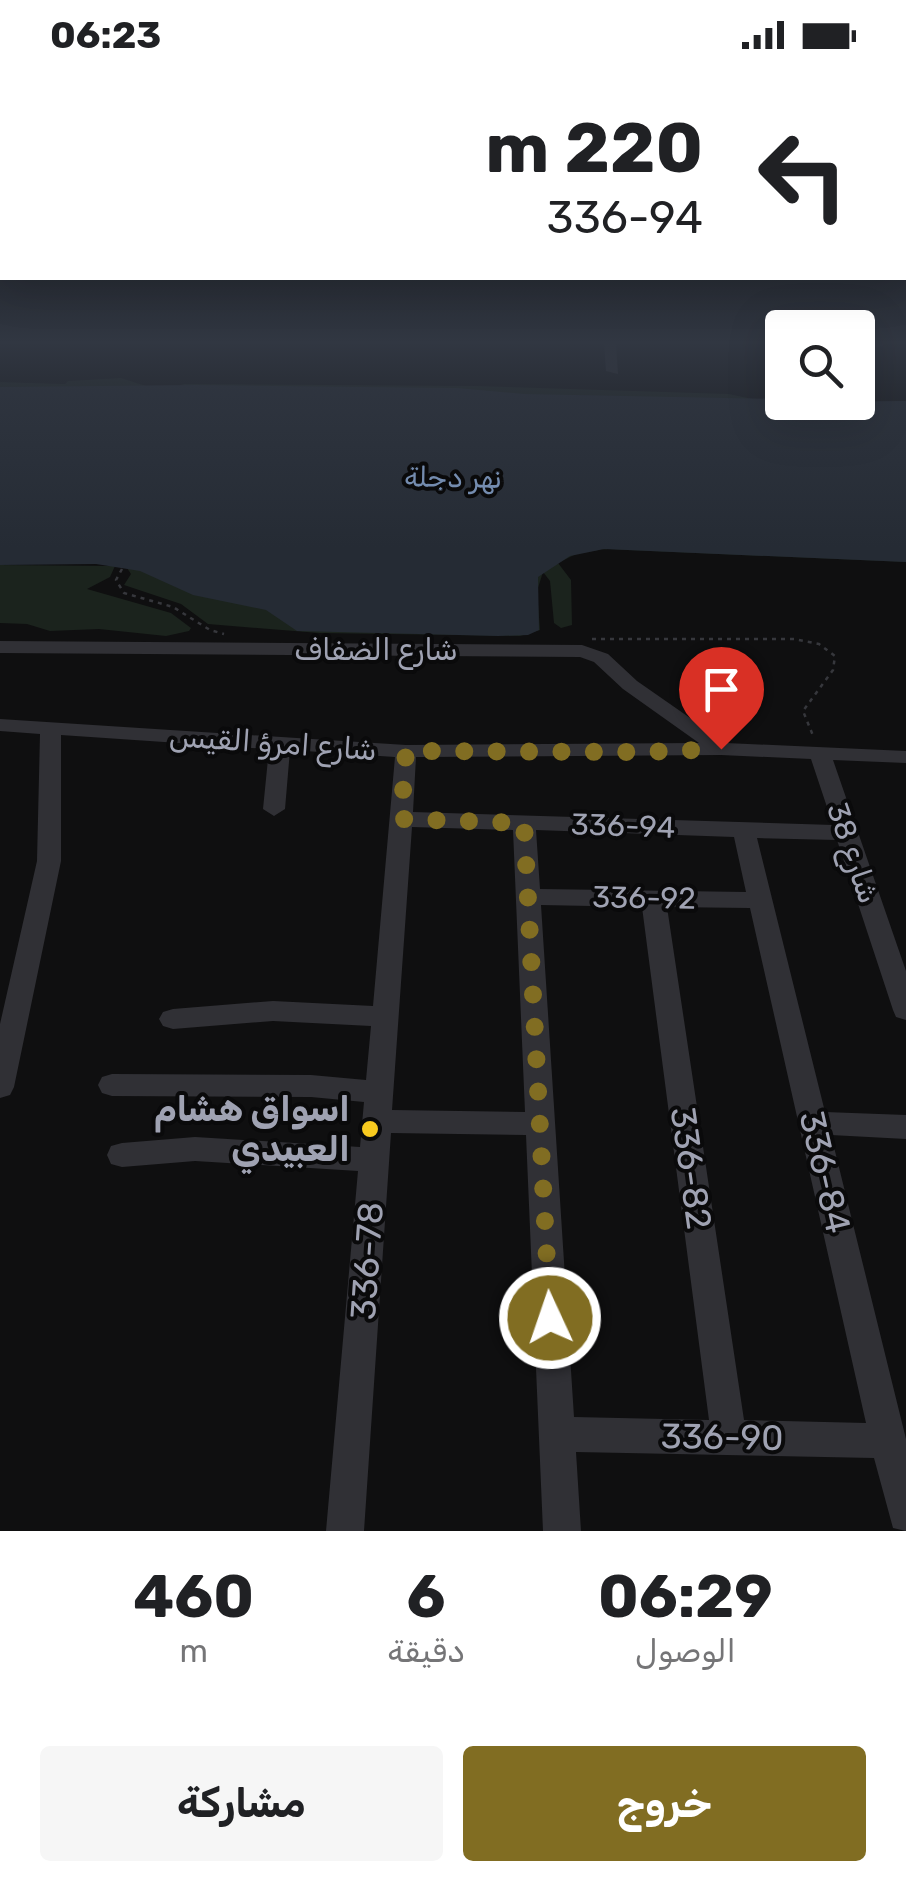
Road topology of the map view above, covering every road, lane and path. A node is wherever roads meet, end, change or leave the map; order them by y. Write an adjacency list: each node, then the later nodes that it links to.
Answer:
1 (0, 647): 5 (street, شارع الضفاف)
2 (0, 725): 3 (street, شارع امرؤ القيس)
3 (51, 728): 4 (street, شارع امرؤ القيس); 21 (street)
4 (280, 743): 6 (street, شارع امرؤ القيس); 9 (street)
5 (721, 749): 6 (street, شارع امرؤ القيس); 7 (street, شارع امرؤ القيس)
6 (406, 751): 10 (street, 336-78)
7 (820, 753): 8 (street, شارع امرؤ القيس); 13 (street, شارع 38)
8 (906, 757)
9 (274, 809)
10 (401, 819): 11 (street, 336-94); 18 (street, 336-78)
11 (524, 823): 12 (street, 336-94); 14 (street)
12 (744, 830): 13 (street, 336-94); 16 (street, 336-84)
13 (846, 833): 17 (street, شارع 38)
14 (528, 897): 15 (street, 336-92); 24 (street)
15 (653, 898): 16 (street, 336-92); 29 (street, 336-82)
16 (761, 900): 23 (street, 336-84)
17 (906, 1010)
18 (386, 1017): 19 (street); 22 (street, 336-78)
19 (173, 1020)
20 (112, 1085): 22 (street)
21 (0, 1087)
22 (379, 1107): 24 (street); 27 (street, 336-78)
23 (814, 1123): 25 (street); 30 (street, 336-84)
24 (540, 1124): 28 (street)
25 (906, 1127)
26 (122, 1154): 27 (street)
27 (374, 1160): 32 (street, 336-78)
28 (556, 1434): 29 (street, 336-90); 33 (street)
29 (729, 1438): 30 (street, 336-90)
30 (888, 1441): 31 (street, 336-84)
31 (906, 1515)
32 (345, 1531)
33 (562, 1531)

